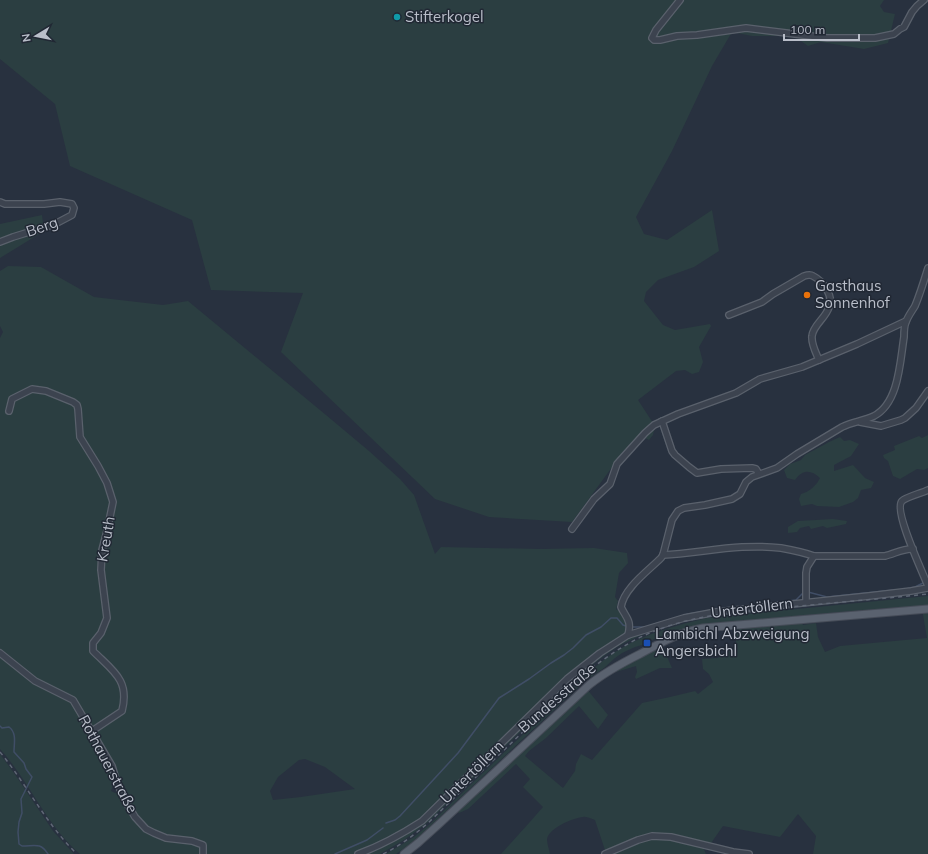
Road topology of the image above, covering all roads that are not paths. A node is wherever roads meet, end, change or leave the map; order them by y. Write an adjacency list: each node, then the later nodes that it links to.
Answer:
1 (680, 0): 2 (street)
2 (924, 0)
3 (0, 202): 4 (street, Berg)
4 (0, 242)
5 (928, 268): 6 (street)
6 (926, 284): 8 (street)
7 (729, 315): 9 (street)
8 (906, 321): 9 (street); 13 (street)
9 (819, 360): 12 (street)
10 (928, 391): 13 (street)
11 (9, 411): 25 (street, Kreuth)
12 (662, 421): 14 (street); 16 (street)
13 (860, 422): 14 (street)
14 (759, 474): 18 (street)
15 (928, 490): 17 (street)
16 (572, 529)
17 (913, 549): 19 (street); 20 (street)
18 (663, 555): 19 (street); 23 (street)
19 (814, 556): 21 (street)
20 (928, 587): 21 (street, Untertöllern)
21 (806, 602): 23 (street, Untertöllern)
22 (928, 609): 29 (main road, Bundesstraße)
23 (628, 635): 28 (street, Untertöllern)
24 (0, 653): 25 (street, Rothauerstraße)
25 (92, 731): 27 (street, Rothauerstraße)
26 (714, 847): 30 (street); 31 (street); 32 (street)
27 (203, 854)
28 (358, 854)
29 (404, 854)
30 (605, 854)
31 (722, 854)
32 (749, 854)

